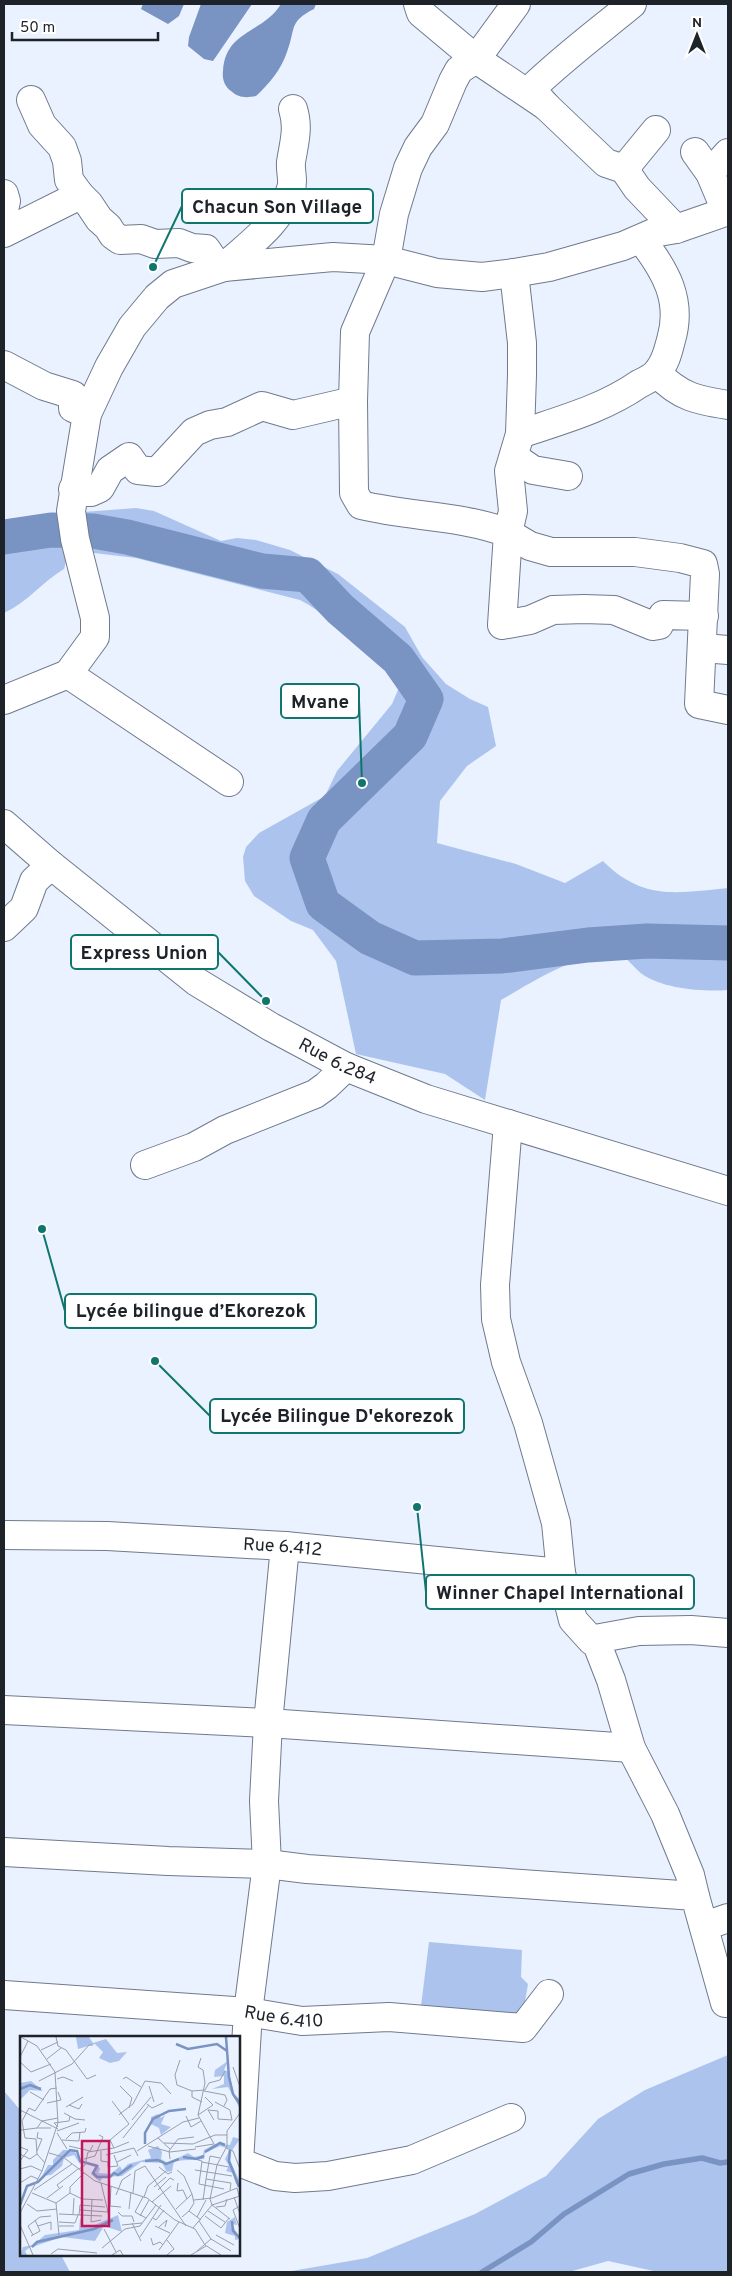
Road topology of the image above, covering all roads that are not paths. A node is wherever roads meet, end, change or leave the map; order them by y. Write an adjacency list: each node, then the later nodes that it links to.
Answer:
1 (418, 4): 4 (street)
2 (516, 4): 4 (street)
3 (628, 5): 6 (street)
4 (476, 59): 6 (street); 18 (street)
5 (31, 100): 12 (street)
6 (546, 106): 10 (street)
7 (293, 109): 19 (street)
8 (656, 130): 10 (street)
9 (728, 154): 14 (street)
10 (624, 169): 15 (street)
11 (4, 194): 13 (street)
12 (80, 195): 17 (street); 19 (street)
13 (4, 210)
14 (727, 211): 15 (street)
15 (676, 229): 16 (street)
16 (641, 239): 20 (street); 22 (street)
17 (5, 240)
18 (386, 260): 19 (street); 20 (street); 23 (street)
19 (224, 267): 25 (street)
20 (514, 273): 26 (street)
21 (4, 365): 25 (street)
22 (657, 373): 24 (street); 26 (street)
23 (353, 401): 28 (street); 29 (street)
24 (728, 405)
25 (87, 414): 28 (street)
26 (522, 454): 27 (street); 29 (street)
27 (568, 476)
28 (72, 500): 32 (street)
29 (508, 533): 30 (street); 30 (street)
30 (704, 616): 31 (street)
31 (716, 649): 34 (street)
32 (68, 674): 33 (street); 35 (street)
33 (4, 700)
34 (728, 710)
35 (229, 782)
36 (4, 824): 37 (street, Rue 6.284)
37 (51, 865): 38 (street); 39 (street, Rue 6.284)
38 (4, 927)
39 (346, 1068): 40 (street, Rue 6.284); 41 (street)
40 (508, 1124): 42 (street, Rue 6.284); 45 (street)
41 (145, 1165)
42 (728, 1191)
43 (4, 1534): 44 (street, Rue 6.412)
44 (285, 1546): 45 (street, Rue 6.412); 49 (street)
45 (561, 1573): 47 (street)
46 (728, 1633): 47 (street)
47 (595, 1640): 50 (street)
48 (4, 1710): 49 (street)
49 (268, 1723): 50 (street); 52 (street)
50 (631, 1748): 53 (street)
51 (4, 1852): 52 (street)
52 (267, 1864): 53 (street); 58 (street)
53 (695, 1896): 54 (street)
54 (716, 1922): 57 (street)
55 (548, 1994): 58 (street, Rue 6.410)
56 (4, 1995): 58 (street, Rue 6.410)
57 (725, 2003)
58 (248, 2012): 60 (street)
59 (511, 2118): 61 (street)
60 (240, 2147)
61 (240, 2164)

